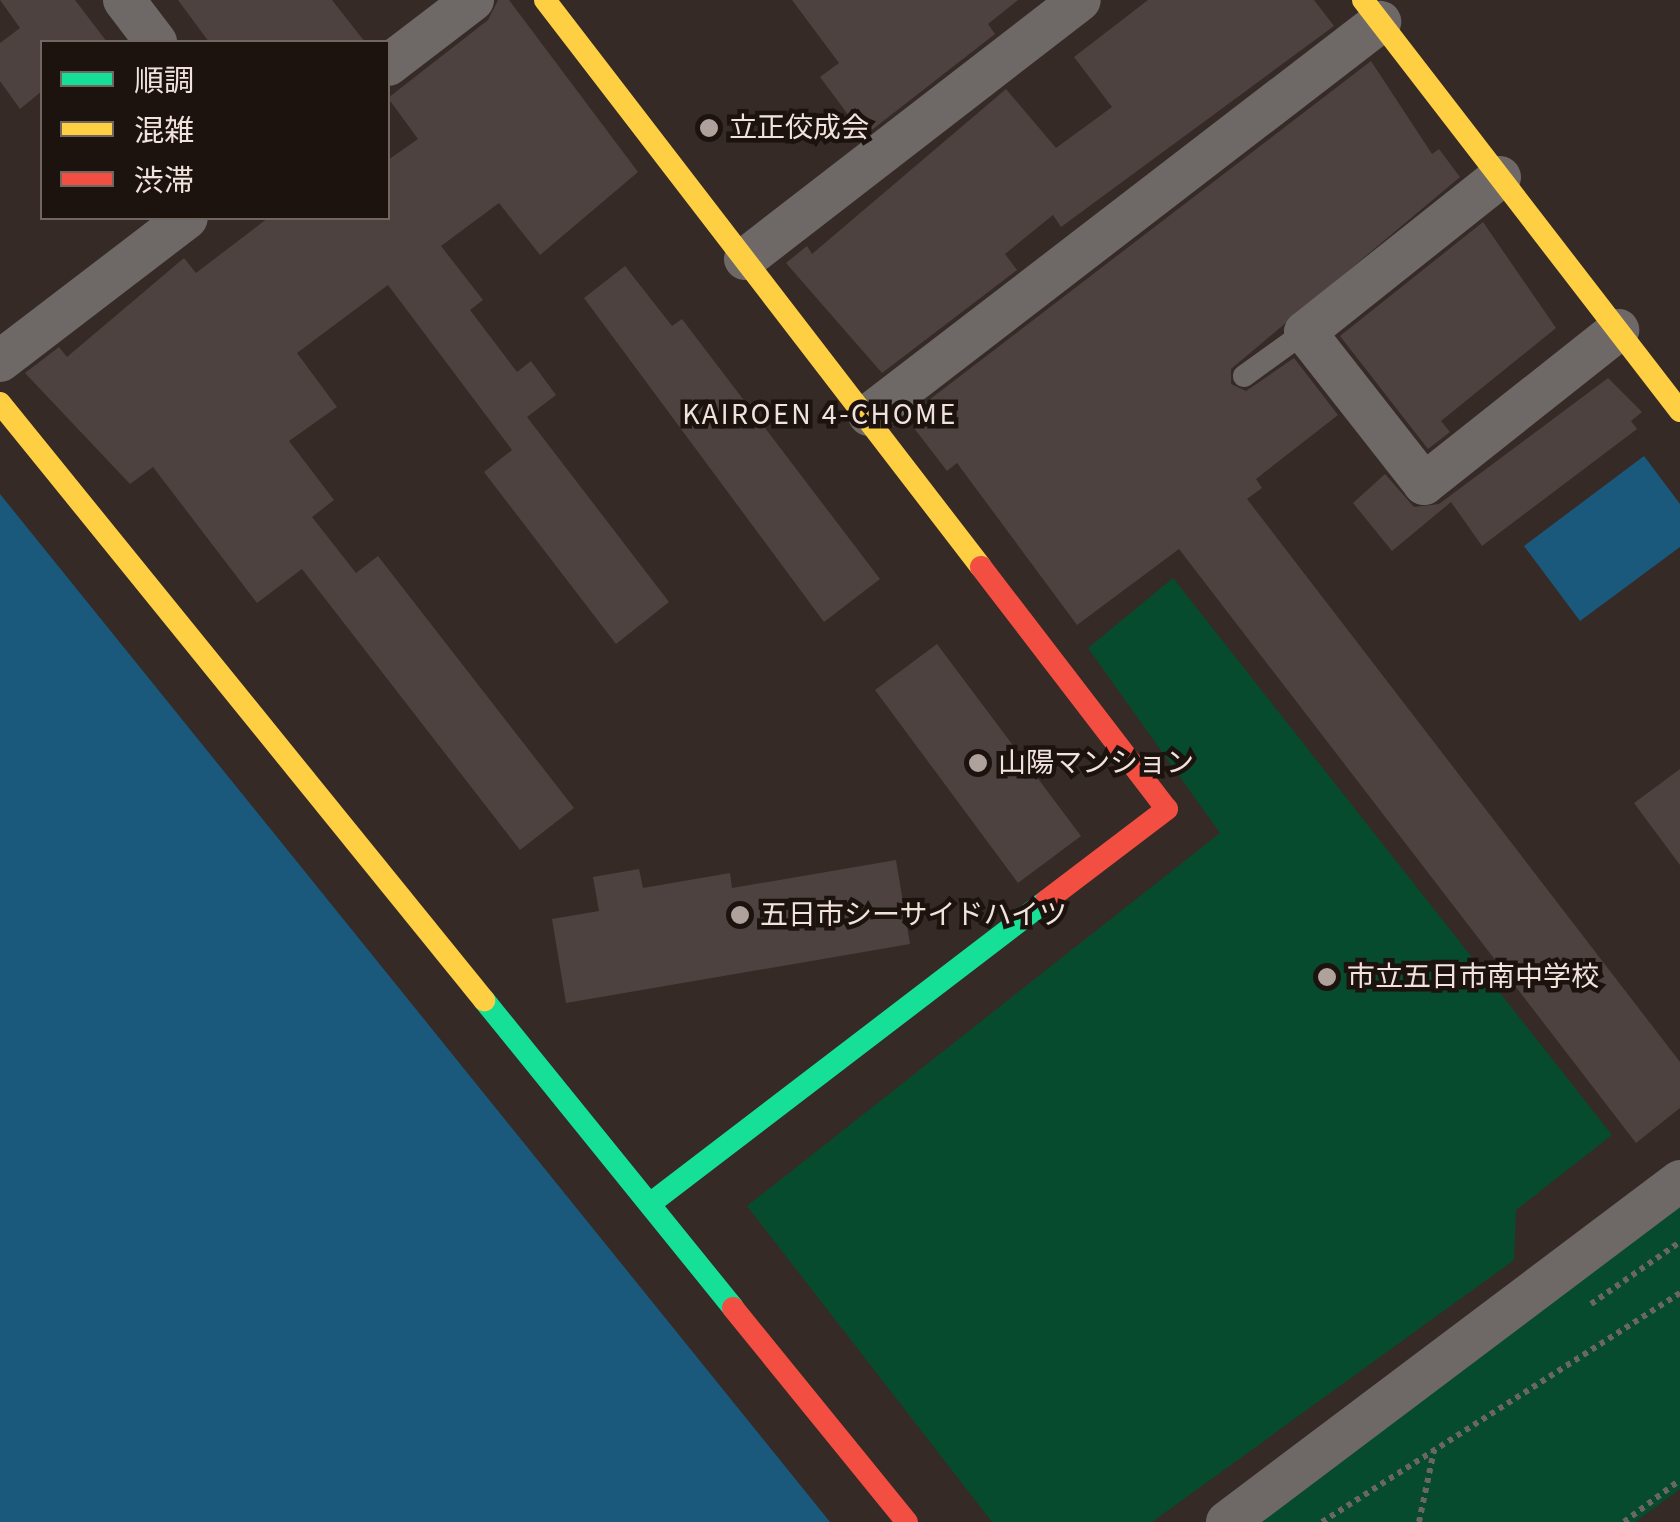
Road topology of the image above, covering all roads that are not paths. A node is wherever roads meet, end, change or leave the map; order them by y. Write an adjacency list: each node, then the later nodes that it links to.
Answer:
1 (124, 0): 6 (street)
2 (473, 0): 7 (street)
3 (545, 0): 10 (street)
4 (1080, 0): 10 (street)
5 (1371, 11): 8 (street); 17 (street)
6 (154, 40)
7 (390, 63)
8 (1500, 178): 11 (street); 12 (street)
9 (184, 220): 13 (street)
10 (744, 260): 17 (street)
11 (1618, 330): 12 (street); 16 (street)
12 (1305, 332): 14 (lane)
13 (0, 361)
14 (1244, 376)
15 (0, 403): 19 (street)
16 (1680, 412)
17 (869, 415): 19 (street)
18 (1680, 1180): 21 (street)
19 (652, 1203): 20 (street)
20 (907, 1522)
21 (1228, 1522)

